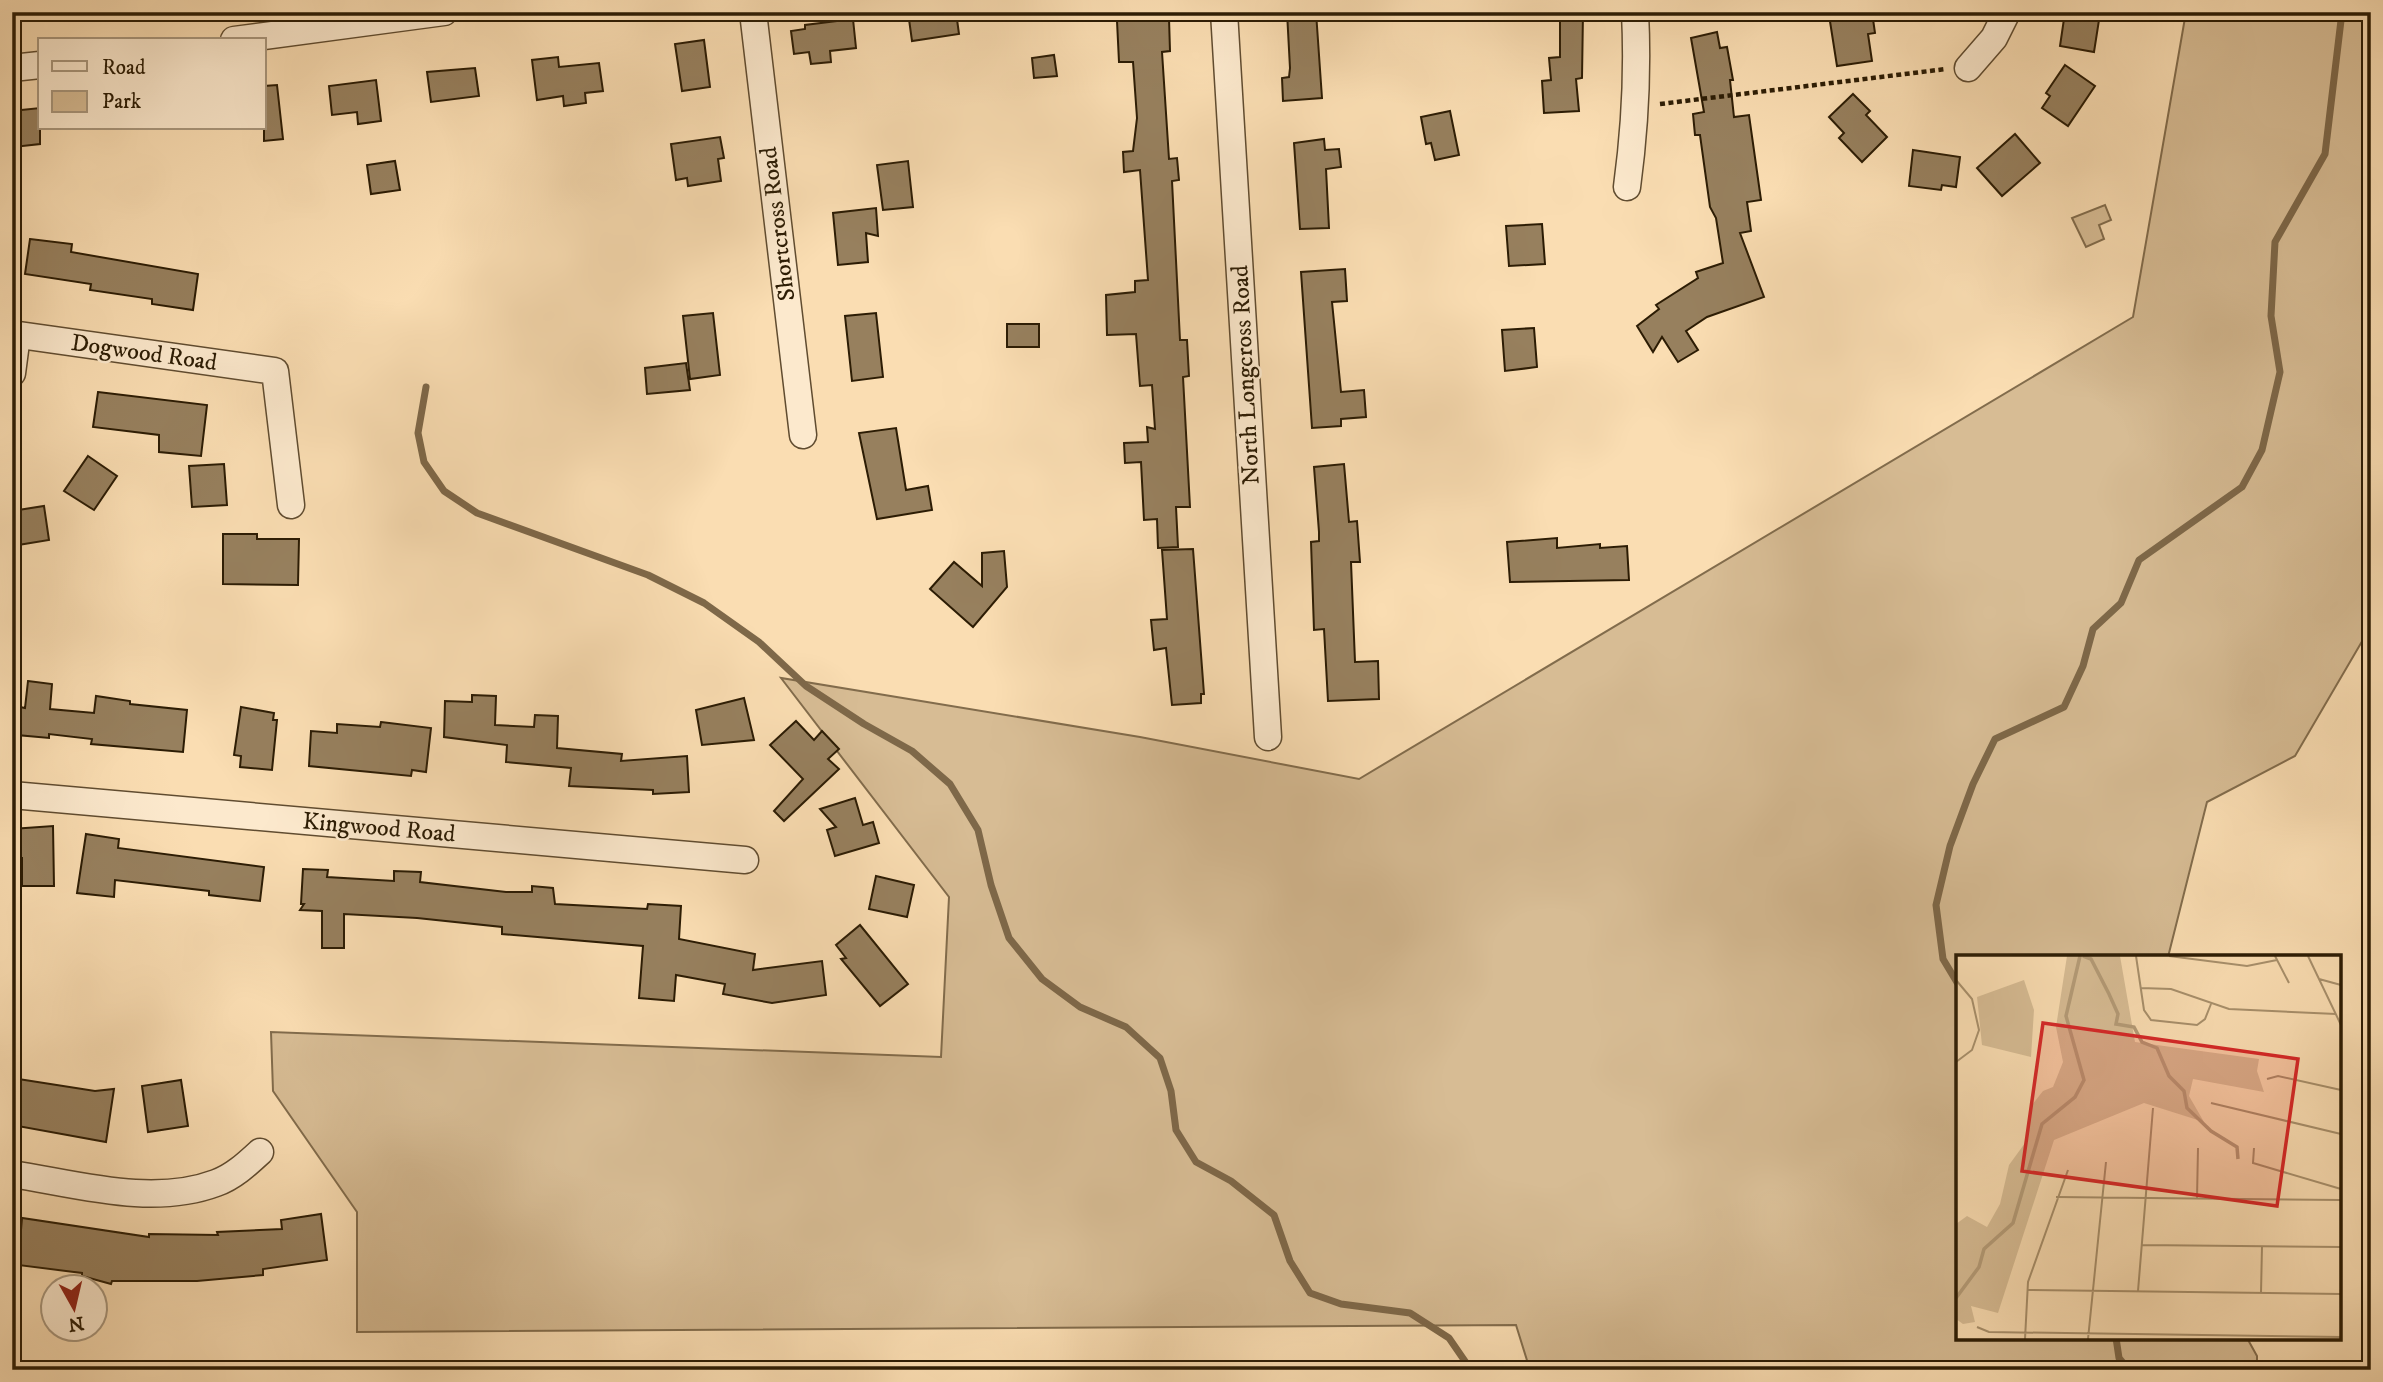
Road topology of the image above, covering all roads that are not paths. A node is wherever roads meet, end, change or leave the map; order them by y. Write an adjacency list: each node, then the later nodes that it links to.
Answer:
1 (444, 12): 6 (street)
2 (753, 12): 13 (street, Shortcross Road)
3 (1224, 12): 15 (street, North Longcross Road)
4 (1635, 12): 10 (street)
5 (2007, 12): 9 (street)
6 (249, 38)
7 (38, 65): 8 (street)
8 (12, 68)
9 (1968, 68)
10 (1627, 187)
11 (15, 334): 12 (street); 14 (street, Dogwood Road)
12 (12, 373)
13 (803, 435)
14 (291, 505)
15 (1268, 737)
16 (12, 795): 17 (street, Kingwood Road)
17 (745, 860)
18 (260, 1152): 19 (street)
19 (12, 1174)

